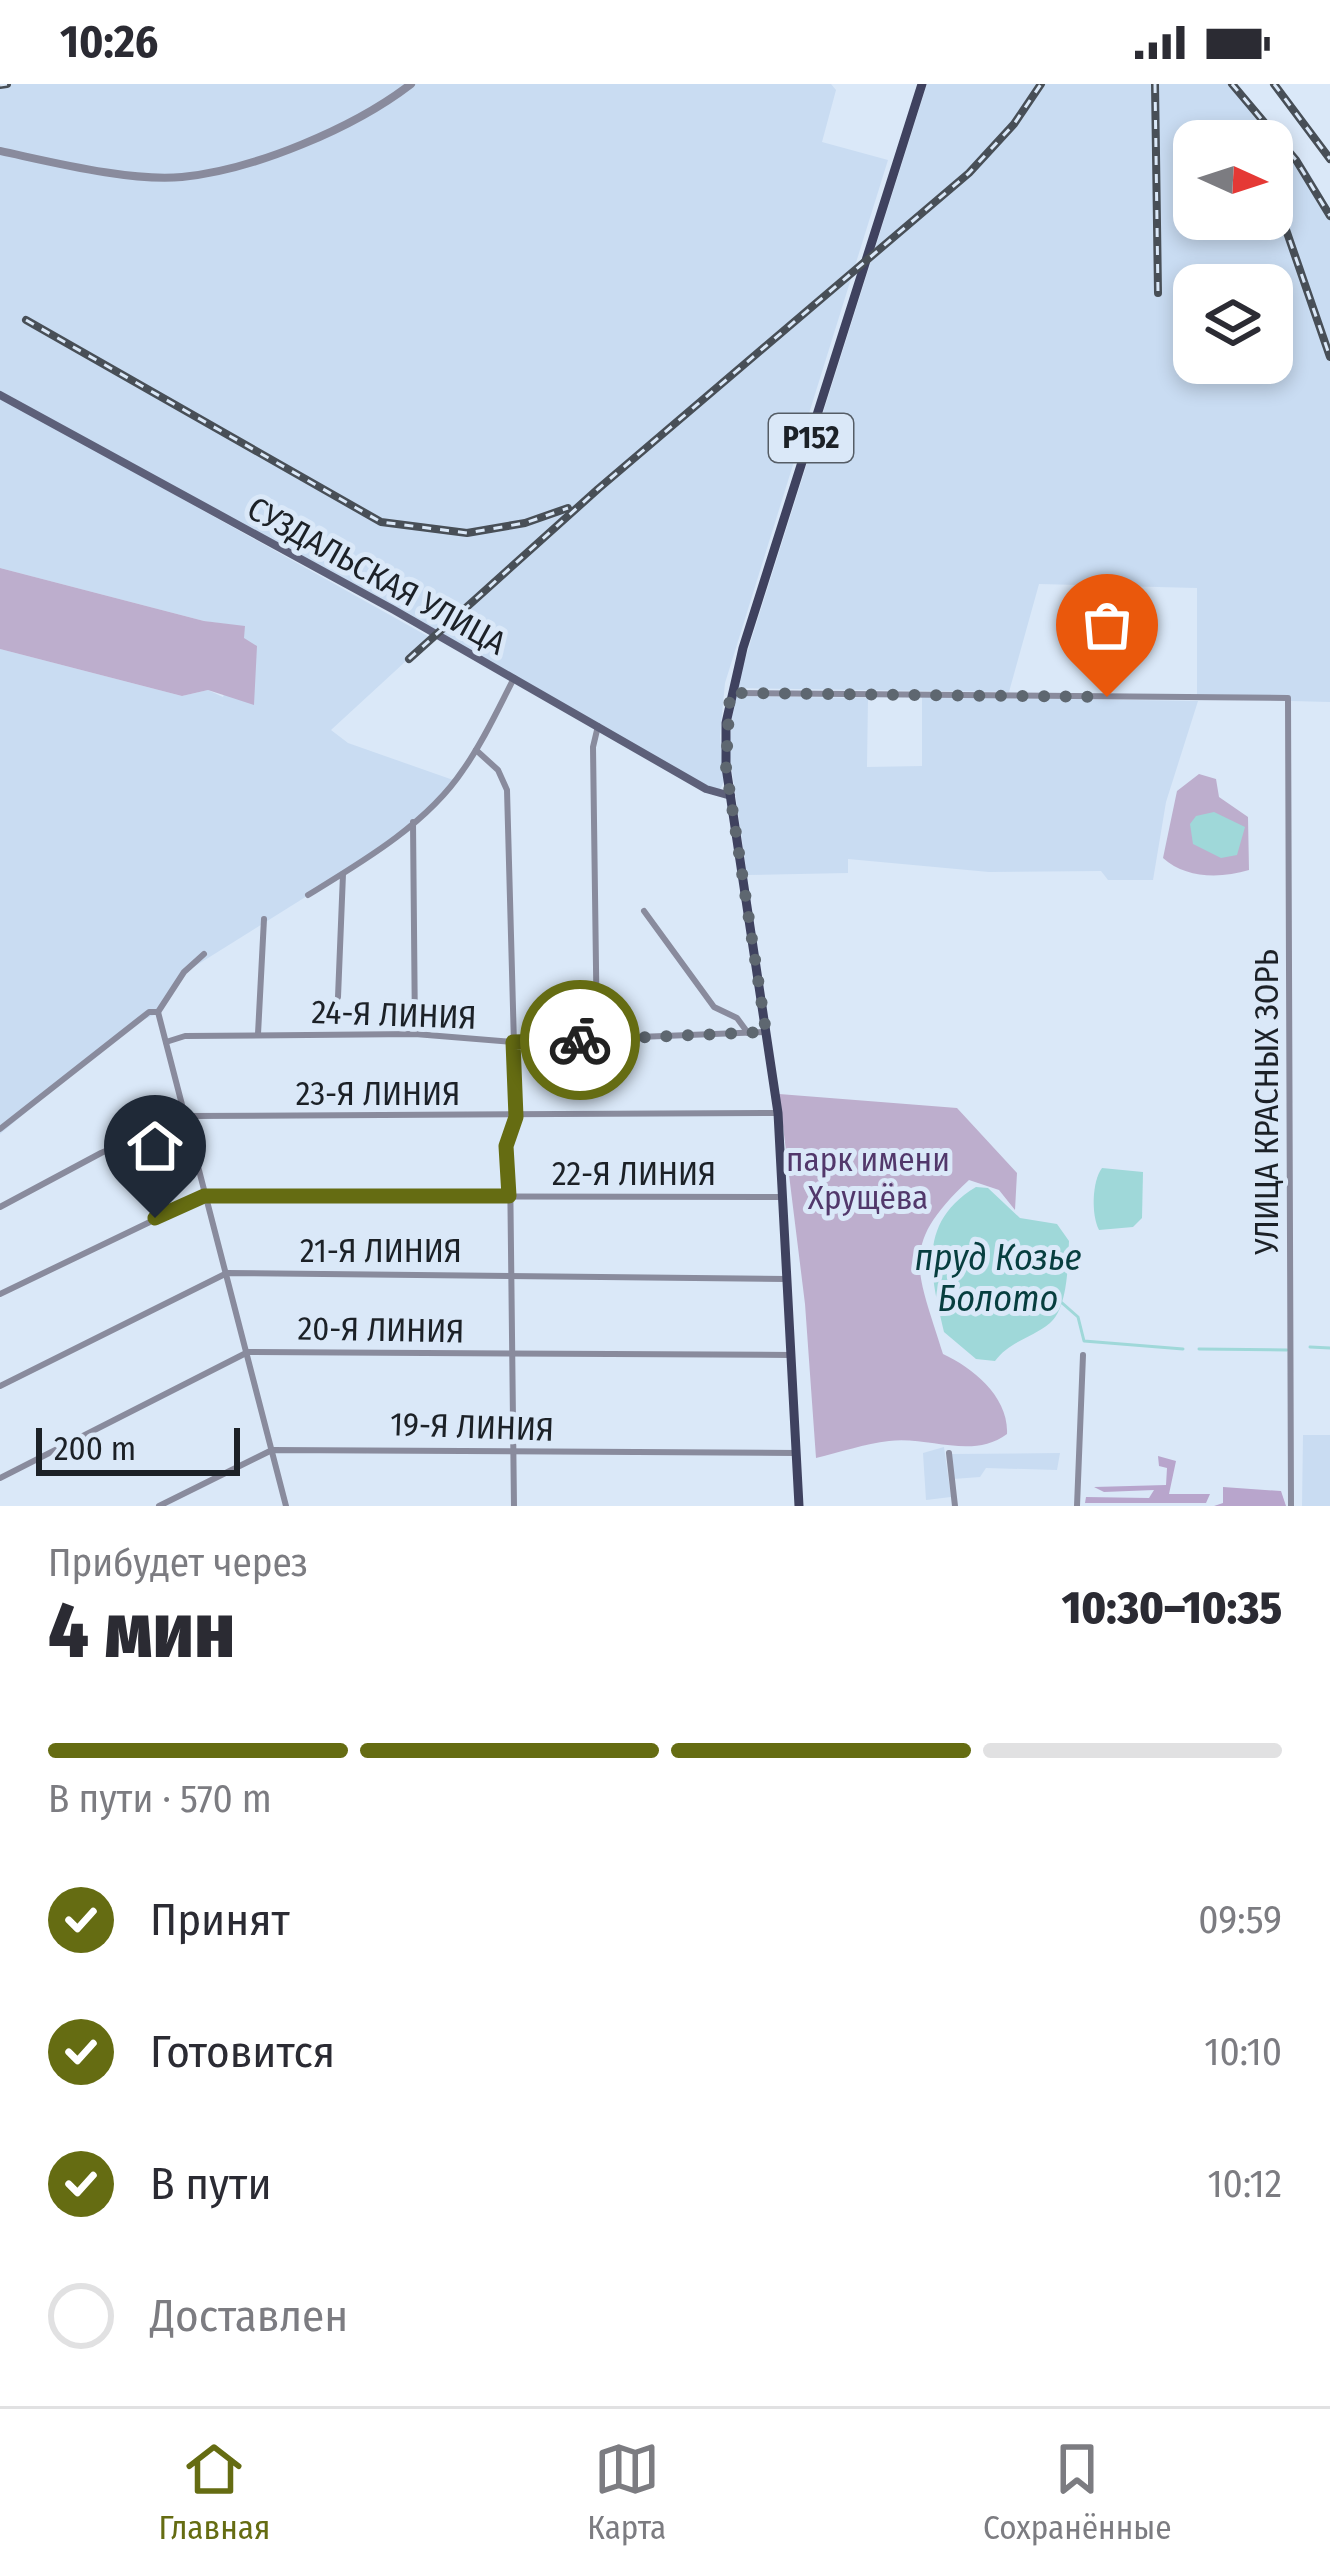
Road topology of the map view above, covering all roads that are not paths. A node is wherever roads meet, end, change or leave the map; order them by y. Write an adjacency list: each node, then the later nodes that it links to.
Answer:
1 (411, 84): 3 (street)
2 (922, 84): 6 (main road, Р152)
3 (0, 152)
4 (0, 395): 5 (main road, СУЗДАЛЬСКАЯ УЛИЦА)
5 (514, 678): 7 (main road, СУЗДАЛЬСКАЯ УЛИЦА); 8 (street)
6 (730, 693): 9 (main road, Р152); 53 (street, УЛИЦА КРАСНЫХ ЗОРЬ)
7 (598, 726): 9 (main road, СУЗДАЛЬСКАЯ УЛИЦА); 22 (street)
8 (476, 750): 10 (street); 24 (street)
9 (730, 796): 18 (main road, Р152)
10 (413, 822): 11 (street); 20 (street)
11 (343, 874): 12 (street); 16 (street)
12 (308, 896)
13 (644, 911): 21 (street)
14 (265, 919): 19 (street)
15 (204, 953): 17 (street)
16 (338, 997)
17 (158, 1012): 23 (street); 28 (street)
18 (766, 1032): 21 (street, 24-Я ЛИНИЯ); 25 (main road, Р152)
19 (258, 1034): 20 (street, 24-Я ЛИНИЯ); 23 (street, 24-Я ЛИНИЯ)
20 (415, 1034): 24 (street, 24-Я ЛИНИЯ)
21 (748, 1034): 22 (street, 24-Я ЛИНИЯ)
22 (597, 1040): 24 (street, 24-Я ЛИНИЯ)
23 (166, 1042): 26 (street)
24 (513, 1042): 27 (street)
25 (778, 1113): 27 (street, 23-Я ЛИНИЯ); 31 (main road, Р152)
26 (185, 1116): 27 (street, 23-Я ЛИНИЯ); 29 (street); 32 (street, 23-Я ЛИНИЯ)
27 (516, 1117): 30 (street)
28 (0, 1129)
29 (204, 1196): 30 (street, 22-Я ЛИНИЯ); 33 (street); 36 (street, 22-Я ЛИНИЯ)
30 (509, 1196): 31 (street, 22-Я ЛИНИЯ); 34 (street)
31 (786, 1197): 35 (main road, Р152)
32 (0, 1208)
33 (226, 1274): 34 (street, 21-Я ЛИНИЯ); 37 (street); 41 (street, 21-Я ЛИНИЯ)
34 (510, 1275): 35 (street, 21-Я ЛИНИЯ); 38 (street)
35 (789, 1278): 39 (main road, Р152)
36 (0, 1294)
37 (248, 1352): 38 (street, 20-Я ЛИНИЯ); 42 (street); 46 (street, 20-Я ЛИНИЯ)
38 (511, 1354): 39 (street, 20-Я ЛИНИЯ); 43 (street)
39 (792, 1355): 44 (main road, Р152)
40 (1083, 1355): 52 (street)
41 (0, 1386)
42 (272, 1450): 43 (street, 19-Я ЛИНИЯ); 47 (street, 19-Я ЛИНИЯ); 48 (street)
43 (514, 1451): 44 (street, 19-Я ЛИНИЯ); 49 (street)
44 (796, 1453): 50 (main road, Р152)
45 (950, 1453): 51 (street)
46 (0, 1478)
47 (159, 1506)
48 (286, 1506)
49 (514, 1506)
50 (799, 1506)
51 (955, 1506)
52 (1077, 1506)
53 (1291, 1506)

